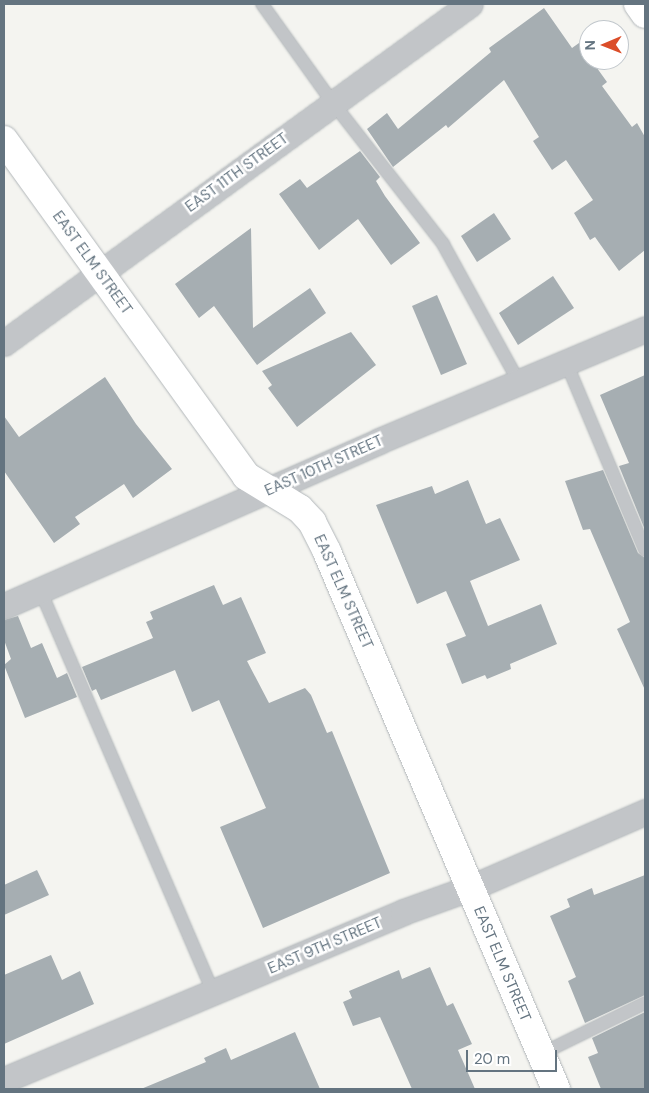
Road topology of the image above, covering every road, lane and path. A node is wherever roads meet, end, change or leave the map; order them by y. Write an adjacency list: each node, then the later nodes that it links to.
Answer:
1 (262, 4): 5 (lane)
2 (470, 4): 5 (street, EAST 11TH STREET)
3 (638, 4): 4 (main road)
4 (645, 14)
5 (333, 103): 7 (street, EAST 11TH STREET); 11 (lane)
6 (4, 140): 7 (main road, EAST ELM STREET)
7 (99, 272): 9 (street, EAST 11TH STREET); 12 (main road, EAST ELM STREET)
8 (645, 329): 10 (street, EAST 10TH STREET)
9 (4, 343)
10 (566, 362): 11 (street, EAST 10TH STREET); 13 (lane)
11 (520, 384): 12 (street, EAST 10TH STREET)
12 (271, 489): 14 (street, EAST 10TH STREET); 17 (main road, EAST ELM STREET)
13 (645, 550)
14 (40, 590): 15 (street, EAST 10TH STREET); 18 (lane)
15 (4, 606)
16 (645, 812): 17 (street, EAST 9TH STREET)
17 (470, 888): 18 (street, EAST 9TH STREET); 20 (main road, EAST ELM STREET)
18 (214, 994): 21 (street, EAST 9TH STREET)
19 (645, 1004): 20 (lane)
20 (540, 1054): 22 (main road, EAST ELM STREET)
21 (4, 1080)
22 (555, 1089)

